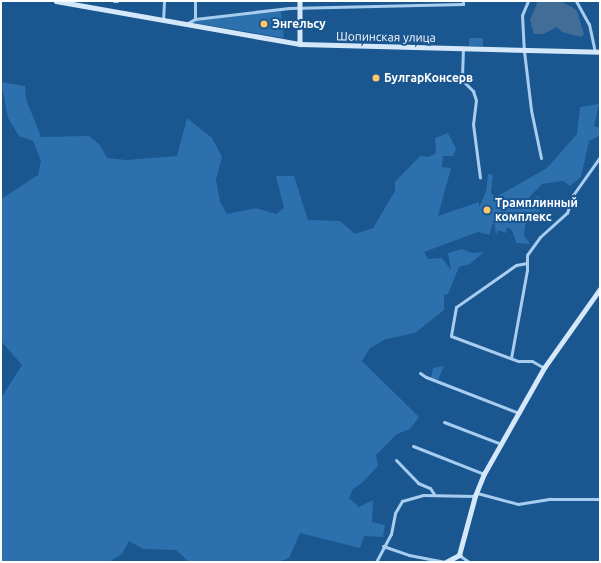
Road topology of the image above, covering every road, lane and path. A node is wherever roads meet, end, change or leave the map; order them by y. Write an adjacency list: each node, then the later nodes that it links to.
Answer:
1 (56, 1): 7 (street, Шопинская улица)
2 (164, 1): 11 (street)
3 (195, 1): 10 (street)
4 (300, 1): 9 (street)
5 (528, 1): 15 (street)
6 (576, 1): 16 (street)
7 (74, 2): 11 (street, Шопинская улица)
8 (463, 2): 9 (street)
9 (300, 7): 10 (street); 13 (street)
10 (195, 19): 12 (street)
11 (163, 21): 12 (street, Шопинская улица)
12 (185, 25): 13 (street, Шопинская улица)
13 (300, 44): 14 (street, Шопинская улица)
14 (463, 48): 15 (street, Шопинская улица); 19 (street)
15 (524, 51): 16 (street, Шопинская улица); 18 (street)
16 (598, 52)
17 (600, 157): 20 (street)
18 (541, 158)
19 (480, 178)
20 (527, 263): 22 (street); 22 (street)
21 (600, 289): 23 (street)
22 (511, 358): 23 (street)
23 (544, 368): 25 (street)
24 (420, 373): 25 (street)
25 (519, 414): 27 (street)
26 (444, 422): 27 (street)
27 (501, 444): 30 (street)
28 (413, 446): 30 (street)
29 (396, 460): 31 (street)
30 (484, 474): 32 (street)
31 (434, 494): 32 (street); 34 (street)
32 (476, 495): 33 (street); 35 (street)
33 (600, 499)
34 (383, 546): 36 (street); 37 (street)
35 (459, 556): 37 (street); 38 (street)
36 (376, 562)
37 (446, 562)
38 (469, 562)

